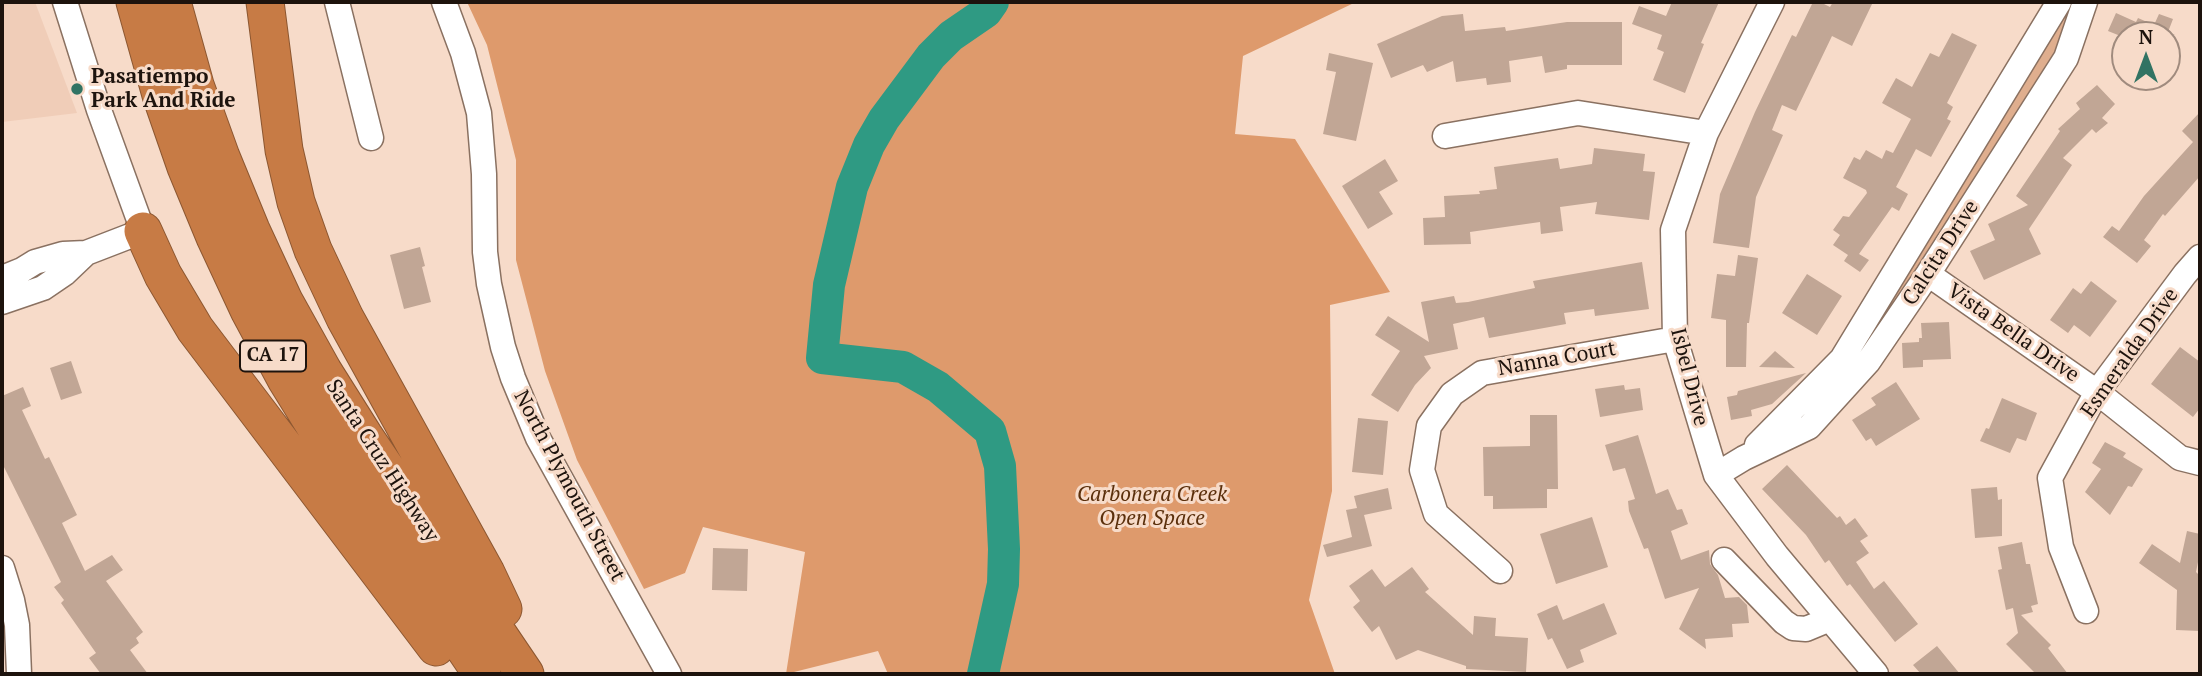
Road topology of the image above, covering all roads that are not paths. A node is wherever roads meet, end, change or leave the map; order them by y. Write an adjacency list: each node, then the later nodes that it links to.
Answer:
1 (65, 2): 13 (street)
2 (135, 2): 33 (highway, Santa Cruz Highway / CA 17)
3 (172, 2): 34 (highway, Santa Cruz Highway / CA 17)
4 (265, 2): 34 (highway)
5 (337, 2): 12 (street)
6 (444, 2): 35 (street, North Plymouth Street)
7 (1772, 2): 10 (street, Isbel Drive)
8 (2059, 2): 23 (street, Calcita Drive)
9 (2085, 2): 18 (street, Calcita Drive)
10 (1706, 133): 11 (street); 21 (street, Isbel Drive)
11 (1445, 135)
12 (371, 138)
13 (143, 231): 14 (street); 32 (highway)
14 (86, 253): 16 (street); 20 (street)
15 (2200, 257): 22 (street, Esmeralda Drive)
16 (35, 261): 17 (street); 19 (street)
17 (2, 266)
18 (1928, 274): 22 (street, Vista Bella Drive); 23 (street, Calcita Drive)
19 (2, 278)
20 (2, 302)
21 (1675, 339): 25 (street, Isbel Drive); 28 (street, Nanna Court)
22 (2097, 392): 24 (street, Vista Bella Drive); 29 (street, Esmeralda Drive)
23 (1744, 458): 25 (street, Calcita Drive)
24 (2200, 463)
25 (1716, 475): 30 (street, Isbel Drive)
26 (1724, 560): 30 (street)
27 (2, 568): 31 (street)
28 (1500, 571)
29 (2086, 611)
30 (1830, 619): 36 (street, Isbel Drive)
31 (19, 674)
32 (457, 674)
33 (482, 674)
34 (527, 674)
35 (669, 674)
36 (1876, 674)

